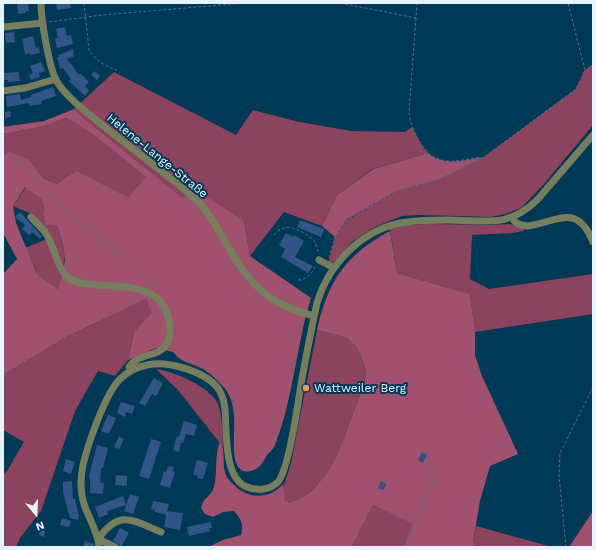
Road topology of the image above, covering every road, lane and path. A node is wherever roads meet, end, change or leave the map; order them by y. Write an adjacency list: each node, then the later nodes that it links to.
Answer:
1 (41, 3): 9 (street, Helene-Lange-Straße)
2 (84, 3): 7 (path)
3 (245, 3): 7 (path)
4 (340, 3): 8 (path)
5 (417, 3): 8 (path)
6 (568, 3): 16 (path)
7 (85, 17): 9 (path); 11 (path)
8 (416, 18): 16 (path)
9 (43, 23): 10 (street); 12 (street, Helene-Lange-Straße)
10 (3, 27)
11 (117, 70)
12 (56, 79): 13 (street); 25 (street, Helene-Lange-Straße)
13 (3, 91)
14 (593, 136): 18 (street)
15 (3, 147): 24 (path)
16 (484, 157): 22 (path)
17 (31, 217): 24 (street)
18 (512, 217): 20 (street); 22 (street)
19 (274, 235): 21 (path)
20 (593, 242)
21 (319, 260): 22 (street); 23 (path)
22 (331, 266): 25 (street)
23 (298, 280)
24 (152, 294): 26 (street)
25 (314, 316): 26 (street)
26 (131, 371): 30 (street)
27 (593, 387): 34 (path)
28 (431, 460): 33 (path)
29 (161, 532): 30 (street)
30 (98, 539): 31 (street); 32 (street)
31 (99, 547)
32 (115, 547)
33 (404, 547)
34 (566, 547)

